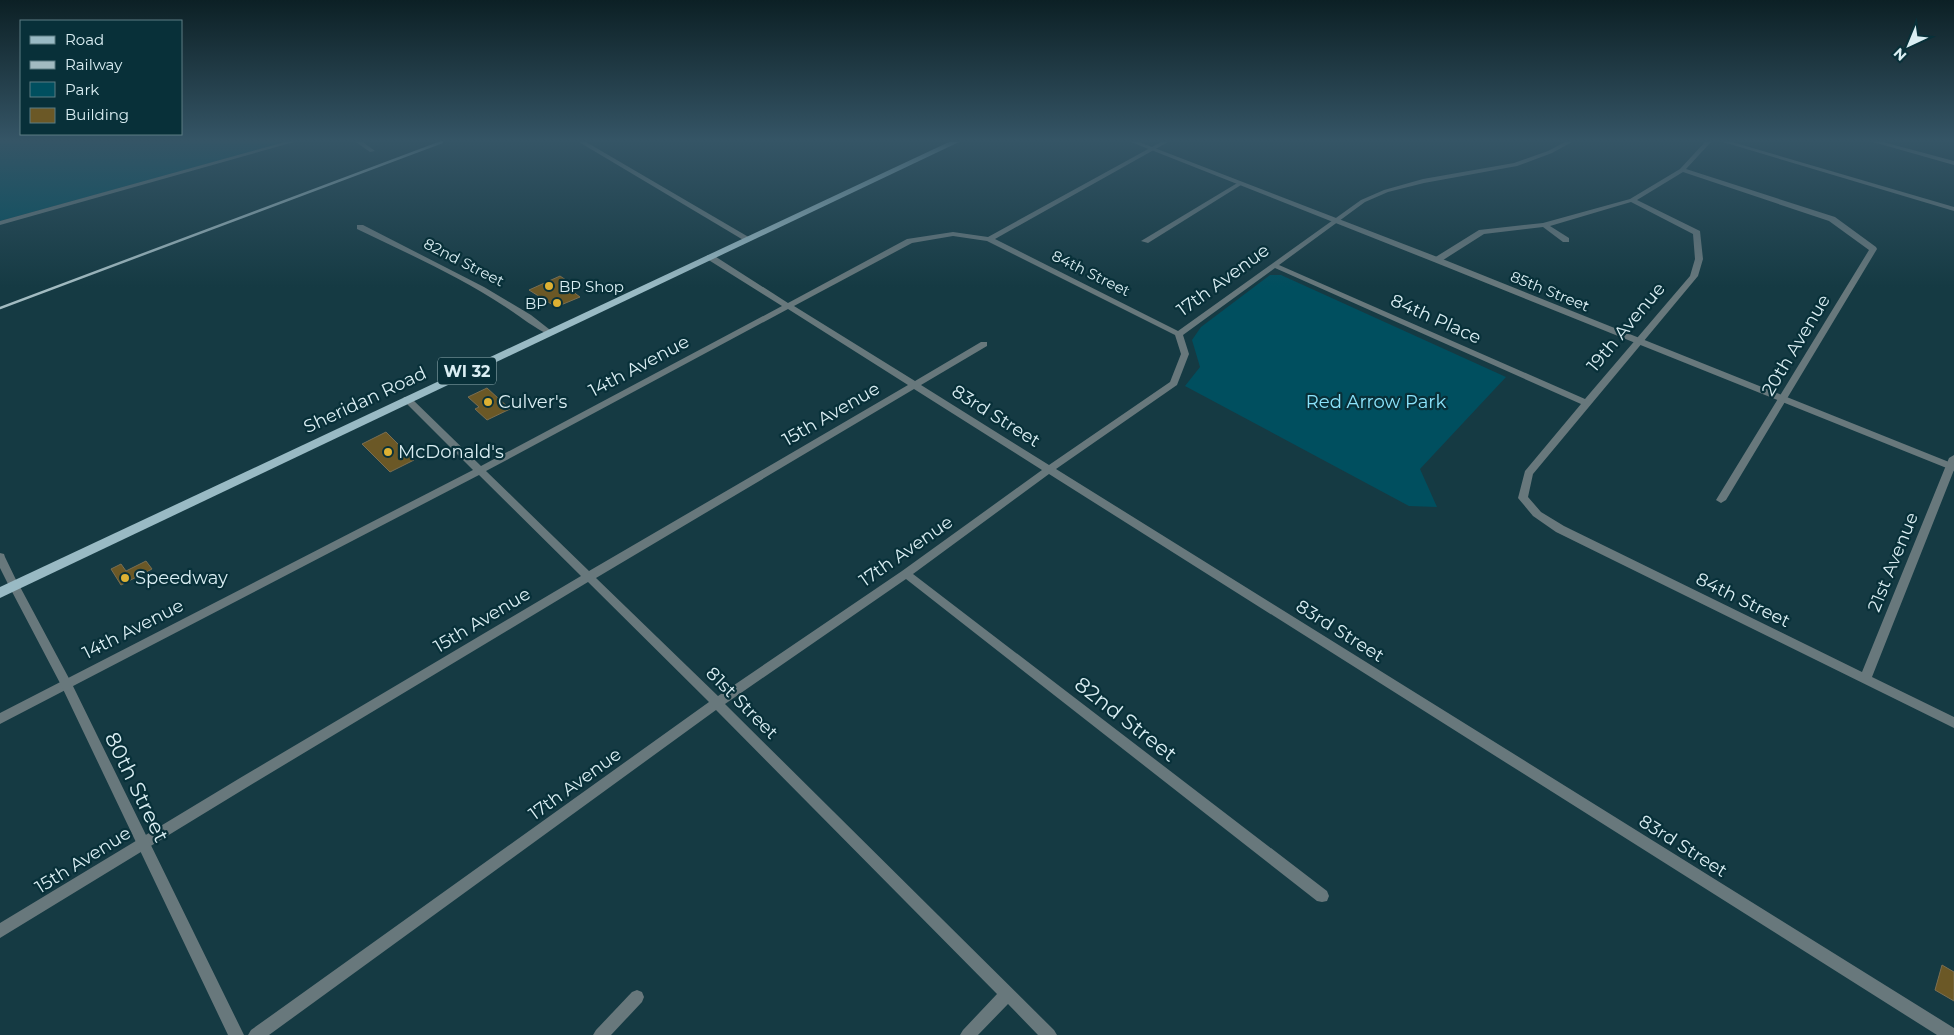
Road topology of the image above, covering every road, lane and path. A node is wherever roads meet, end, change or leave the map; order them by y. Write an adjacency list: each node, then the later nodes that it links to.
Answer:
1 (117, 190): 14 (street)
2 (665, 190): 17 (street)
3 (850, 190): 17 (main road, Sheridan Road / WI 32)
4 (1077, 190): 18 (street)
5 (1229, 190): 20 (street)
6 (1255, 190): 13 (street, 85th Street)
7 (1389, 190): 13 (street, 17th Avenue)
8 (1648, 190): 11 (street)
9 (1744, 190): 31 (street, 20th Avenue)
10 (1890, 190): 12 (street)
11 (1632, 200): 15 (street); 27 (street, 19th Avenue)
12 (1954, 209)
13 (1335, 221): 22 (street, 85th Street); 23 (street, 17th Avenue)
14 (0, 223)
15 (1544, 225): 19 (street); 22 (street)
16 (360, 228): 25 (street, 82nd Street)
17 (748, 239): 21 (main road, Sheridan Road / WI 32)
18 (989, 239): 24 (street, 14th Avenue); 26 (street, 84th Street)
19 (1566, 240)
20 (1145, 241)
21 (710, 257): 24 (street, 83rd Street); 25 (main road, Sheridan Road / WI 32)
22 (1437, 260): 27 (street, 85th Street)
23 (1273, 265): 26 (street, 17th Avenue); 32 (street, 84th Place)
24 (788, 306): 29 (street, 83rd Street); 34 (street, 14th Avenue)
25 (550, 333): 30 (main road, Sheridan Road / WI 32)
26 (1179, 334): 35 (street, 17th Avenue)
27 (1637, 342): 31 (street, 85th Street); 32 (street, 19th Avenue)
28 (984, 344): 29 (street, 15th Avenue)
29 (914, 385): 35 (street, 83rd Street); 40 (street, 15th Avenue)
30 (407, 399): 34 (street, 81st Street); 41 (main road, Sheridan Road / WI 32)
31 (1782, 400): 33 (street, 85th Street); 37 (street, 20th Avenue)
32 (1586, 403): 36 (street, 19th Avenue)
33 (1953, 465): 43 (street, 21st Avenue)
34 (480, 470): 40 (street, 81st Street); 44 (street, 14th Avenue)
35 (1049, 470): 39 (street, 17th Avenue); 58 (street, 83rd Street)
36 (1523, 498): 43 (street, 84th Street)
37 (1721, 500)
38 (0, 557): 41 (street, 80th Street)
39 (906, 574): 45 (street, 17th Avenue); 49 (street, 82nd Street)
40 (589, 576): 45 (street, 81st Street); 48 (street, 15th Avenue)
41 (14, 586): 42 (main road, Sheridan Road / WI 32); 44 (street, 80th Street)
42 (0, 593)
43 (1865, 679): 47 (street, 84th Street)
44 (66, 684): 46 (street, 14th Avenue); 48 (street, 80th Street)
45 (717, 703): 51 (street, 81st Street); 54 (street, 17th Avenue)
46 (0, 719)
47 (1954, 723)
48 (142, 844): 50 (street, 15th Avenue); 53 (street, 80th Street)
49 (1322, 896)
50 (0, 931)
51 (1007, 994): 56 (street); 57 (street, 81st Street)
52 (637, 998): 55 (street)
53 (236, 1035)
54 (256, 1035)
55 (601, 1035)
56 (968, 1035)
57 (1049, 1035)
58 (1951, 1035)

